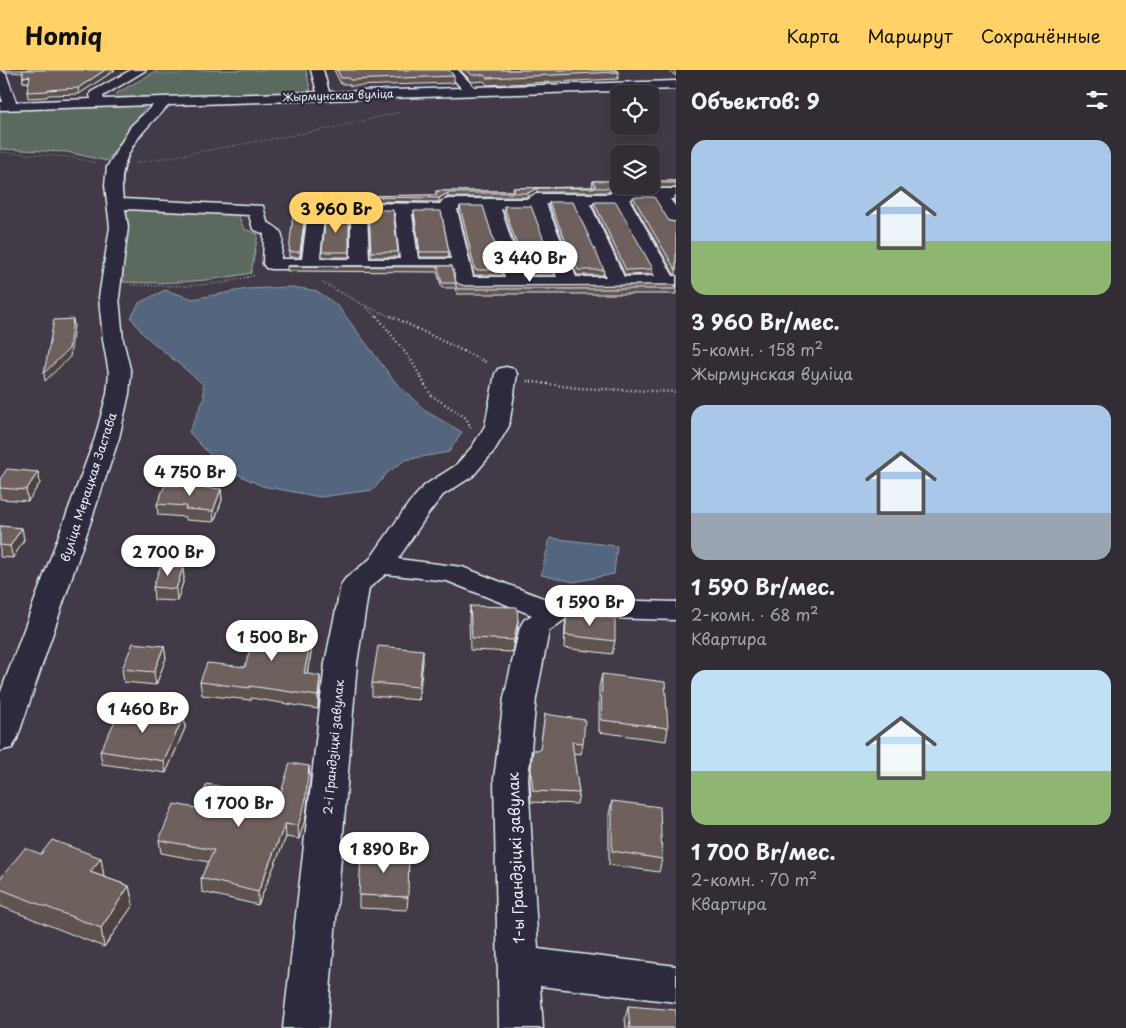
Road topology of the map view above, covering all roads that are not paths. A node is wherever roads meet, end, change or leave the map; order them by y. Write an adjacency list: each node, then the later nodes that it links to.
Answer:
1 (317, 70): 7 (street)
2 (452, 70): 6 (street)
3 (139, 71): 9 (street)
4 (0, 74): 10 (street)
5 (676, 85): 6 (street, Жырмунская вуліца)
6 (470, 91): 7 (street, Жырмунская вуліца)
7 (324, 95): 8 (street, Жырмунская вуліца)
8 (166, 100): 9 (street, Жырмунская вуліца); 17 (street, вуліца Мерацкая Застава)
9 (99, 104): 10 (street, Жырмунская вуліца)
10 (6, 106)
11 (660, 194): 12 (street)
12 (676, 194)
13 (619, 195): 16 (street)
14 (660, 195): 23 (street)
15 (580, 199): 16 (street); 19 (street); 28 (street)
16 (622, 200): 29 (street)
17 (116, 204): 24 (street); 36 (street, вуліца Мерацкая Застава)
18 (491, 204): 19 (street); 21 (street); 30 (street)
19 (538, 204): 31 (street)
20 (403, 208): 21 (street); 22 (street); 26 (street)
21 (448, 208): 27 (street)
22 (359, 212): 24 (street); 25 (street)
23 (676, 220)
24 (310, 264): 25 (street)
25 (360, 264): 26 (street)
26 (410, 264): 27 (street)
27 (461, 264): 30 (street)
28 (618, 282): 29 (street); 31 (street)
29 (672, 282)
30 (516, 283): 31 (street)
31 (568, 283)
32 (506, 374): 33 (street, 2-і Грандзіцкі завулак)
33 (380, 565): 35 (street); 39 (street, 2-і Грандзіцкі завулак)
34 (676, 611): 35 (street, 1-ы Грандзіцкі завулак)
35 (554, 613): 37 (street, 1-ы Грандзіцкі завулак)
36 (0, 739)
37 (518, 965): 38 (street); 40 (street, 1-ы Грандзіцкі завулак)
38 (676, 984)
39 (306, 1028)
40 (521, 1028)

